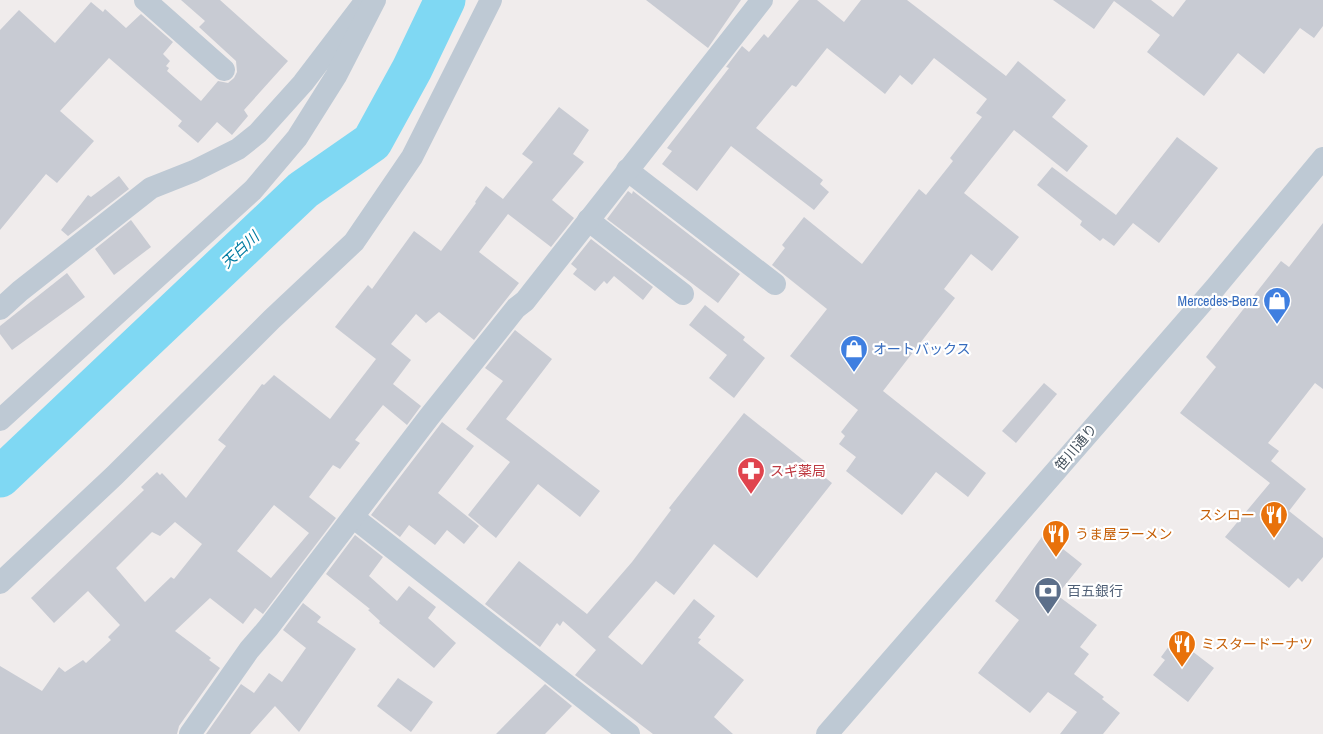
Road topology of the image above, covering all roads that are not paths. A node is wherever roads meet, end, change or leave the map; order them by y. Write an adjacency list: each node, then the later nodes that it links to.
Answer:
1 (145, 0): 6 (street)
2 (366, 0): 12 (street)
3 (375, 0): 13 (street)
4 (491, 0): 15 (street)
5 (762, 0): 8 (street)
6 (224, 70)
7 (1323, 158): 18 (street, 笹川通り)
8 (627, 170): 9 (street); 10 (street)
9 (588, 220): 11 (street); 14 (street)
10 (775, 284)
11 (683, 294)
12 (0, 309)
13 (0, 420)
14 (353, 517): 16 (street); 17 (street)
15 (0, 583)
16 (618, 731)
17 (190, 734)
18 (827, 734)

